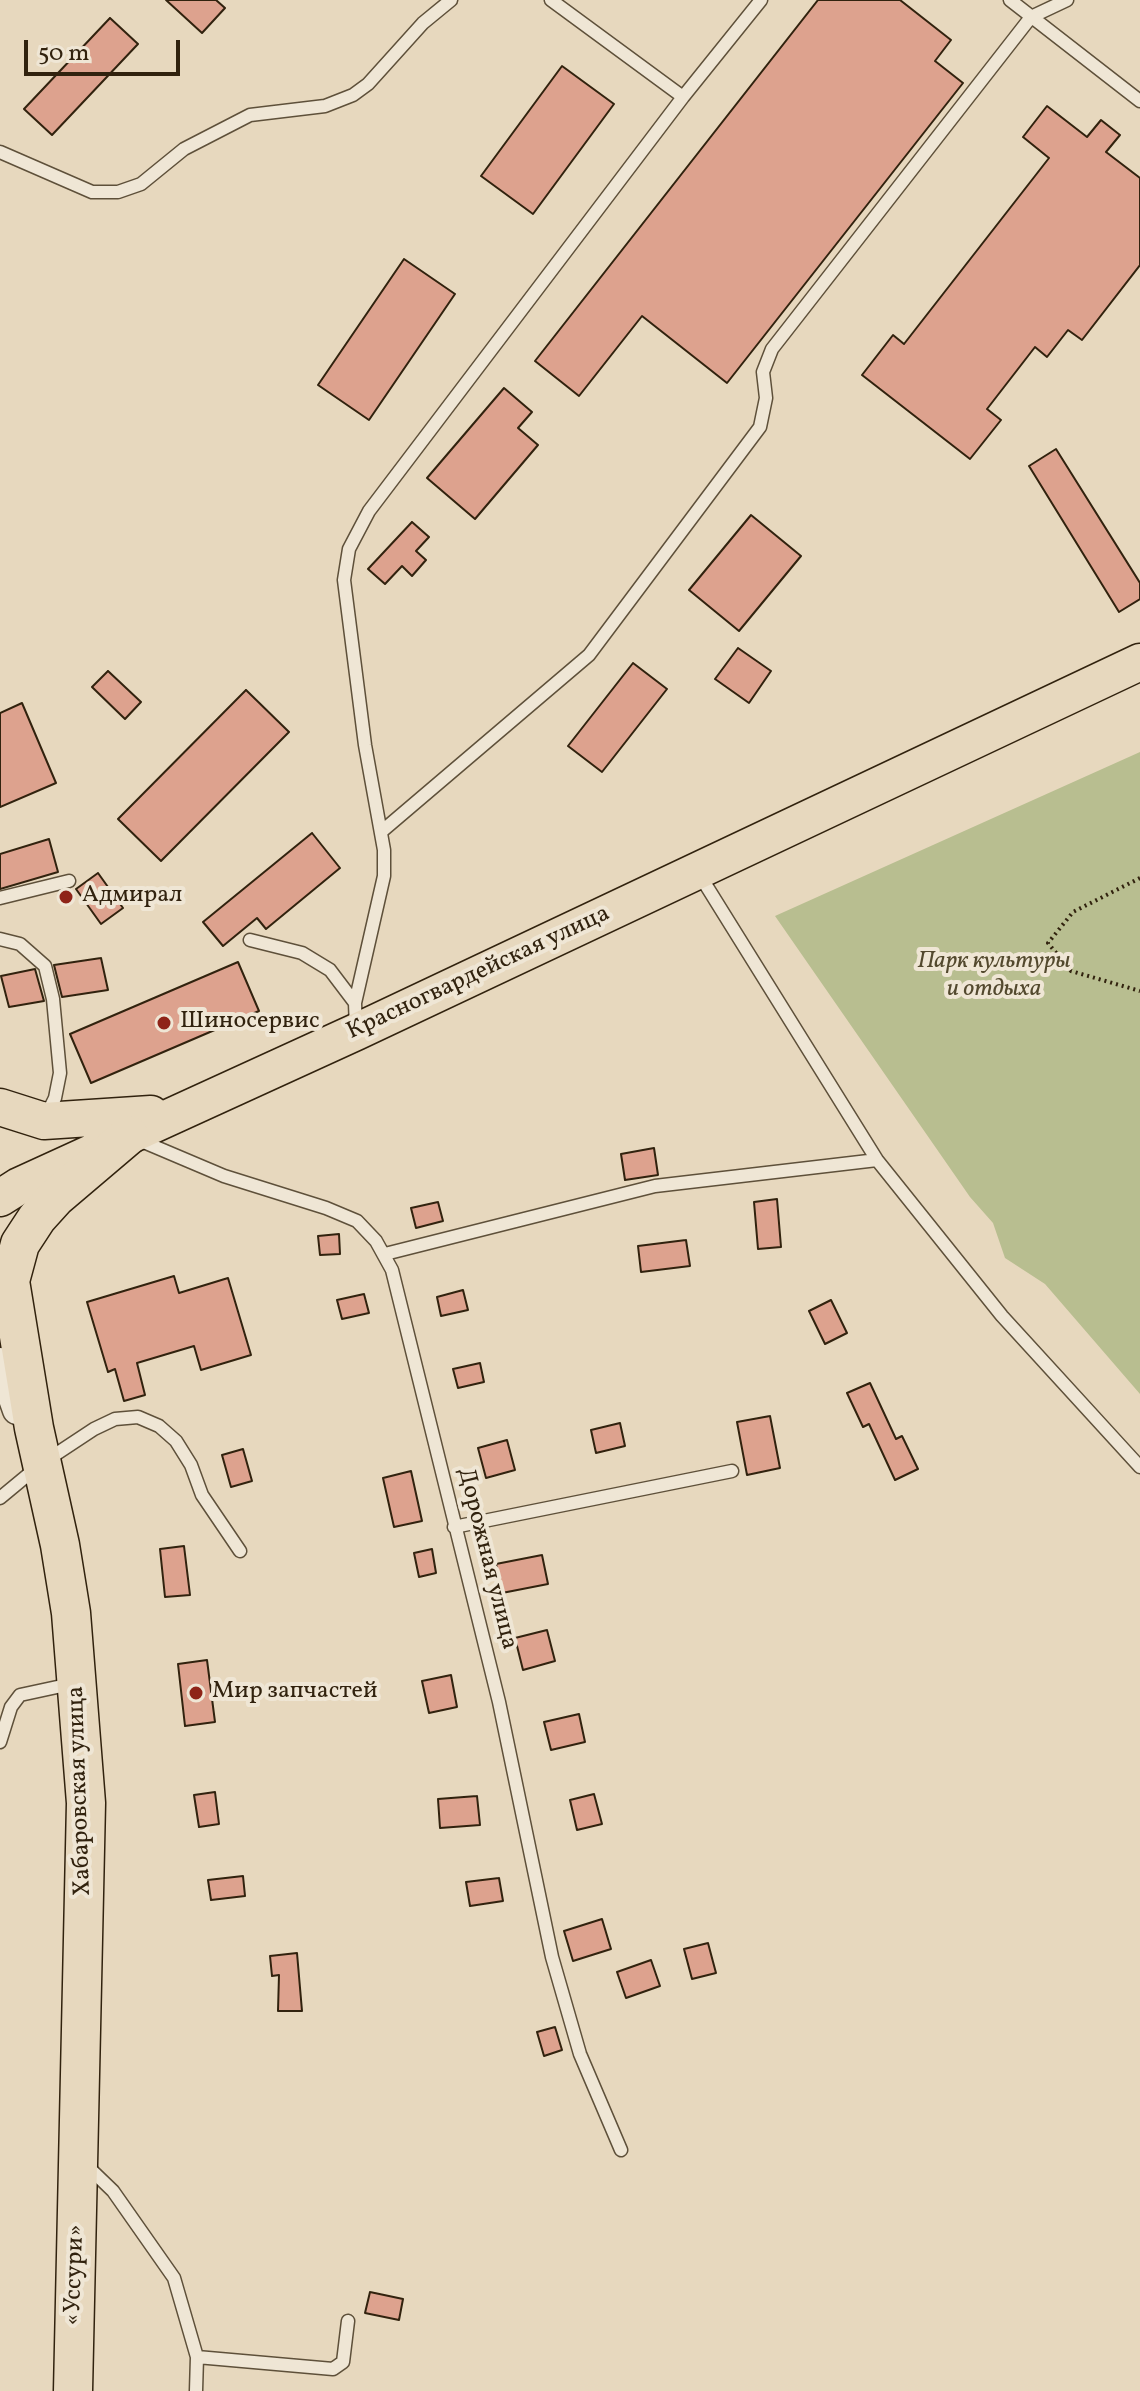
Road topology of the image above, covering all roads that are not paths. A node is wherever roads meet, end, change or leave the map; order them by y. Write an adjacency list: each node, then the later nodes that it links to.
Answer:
1 (451, 0): 9 (lane)
2 (551, 0): 7 (lane)
3 (761, 0): 7 (lane)
4 (1010, 0): 6 (lane)
5 (1067, 0): 6 (lane)
6 (1031, 17): 8 (lane); 11 (lane)
7 (683, 97): 11 (lane)
8 (1140, 101)
9 (0, 152)
10 (1140, 662): 12 (main road, Красногвардейская улица)
11 (381, 832): 17 (lane)
12 (698, 871): 17 (main road, Красногвардейская улица); 22 (lane)
13 (69, 881): 14 (lane)
14 (0, 898)
15 (0, 939): 20 (lane)
16 (250, 940): 17 (lane)
17 (355, 1018): 18 (main road, Красногвардейская улица)
18 (195, 1105): 20 (main road); 21 (main road, Красногвардейская улица)
19 (0, 1107): 20 (main road)
20 (44, 1121)
21 (129, 1135): 23 (main road, Красногвардейская улица); 24 (lane, Дорожная улица); 27 (highway)
22 (877, 1160): 24 (lane); 28 (lane)
23 (0, 1198)
24 (385, 1254): 31 (lane, Дорожная улица)
25 (0, 1310): 27 (highway)
26 (0, 1362): 27 (street)
27 (37, 1446): 30 (lane); 32 (lane); 33 (highway, Хабаровская улица)
28 (1140, 1467)
29 (732, 1471): 31 (lane)
30 (0, 1498)
31 (454, 1527): 35 (lane, Дорожная улица)
32 (240, 1551)
33 (78, 1682): 34 (lane); 36 (highway, Хабаровская улица)
34 (0, 1742)
35 (621, 2150)
36 (80, 2159): 38 (lane); 39 (highway, «Уссури»)
37 (348, 2321): 38 (lane)
38 (197, 2357): 40 (lane)
39 (73, 2391)
40 (196, 2391)

